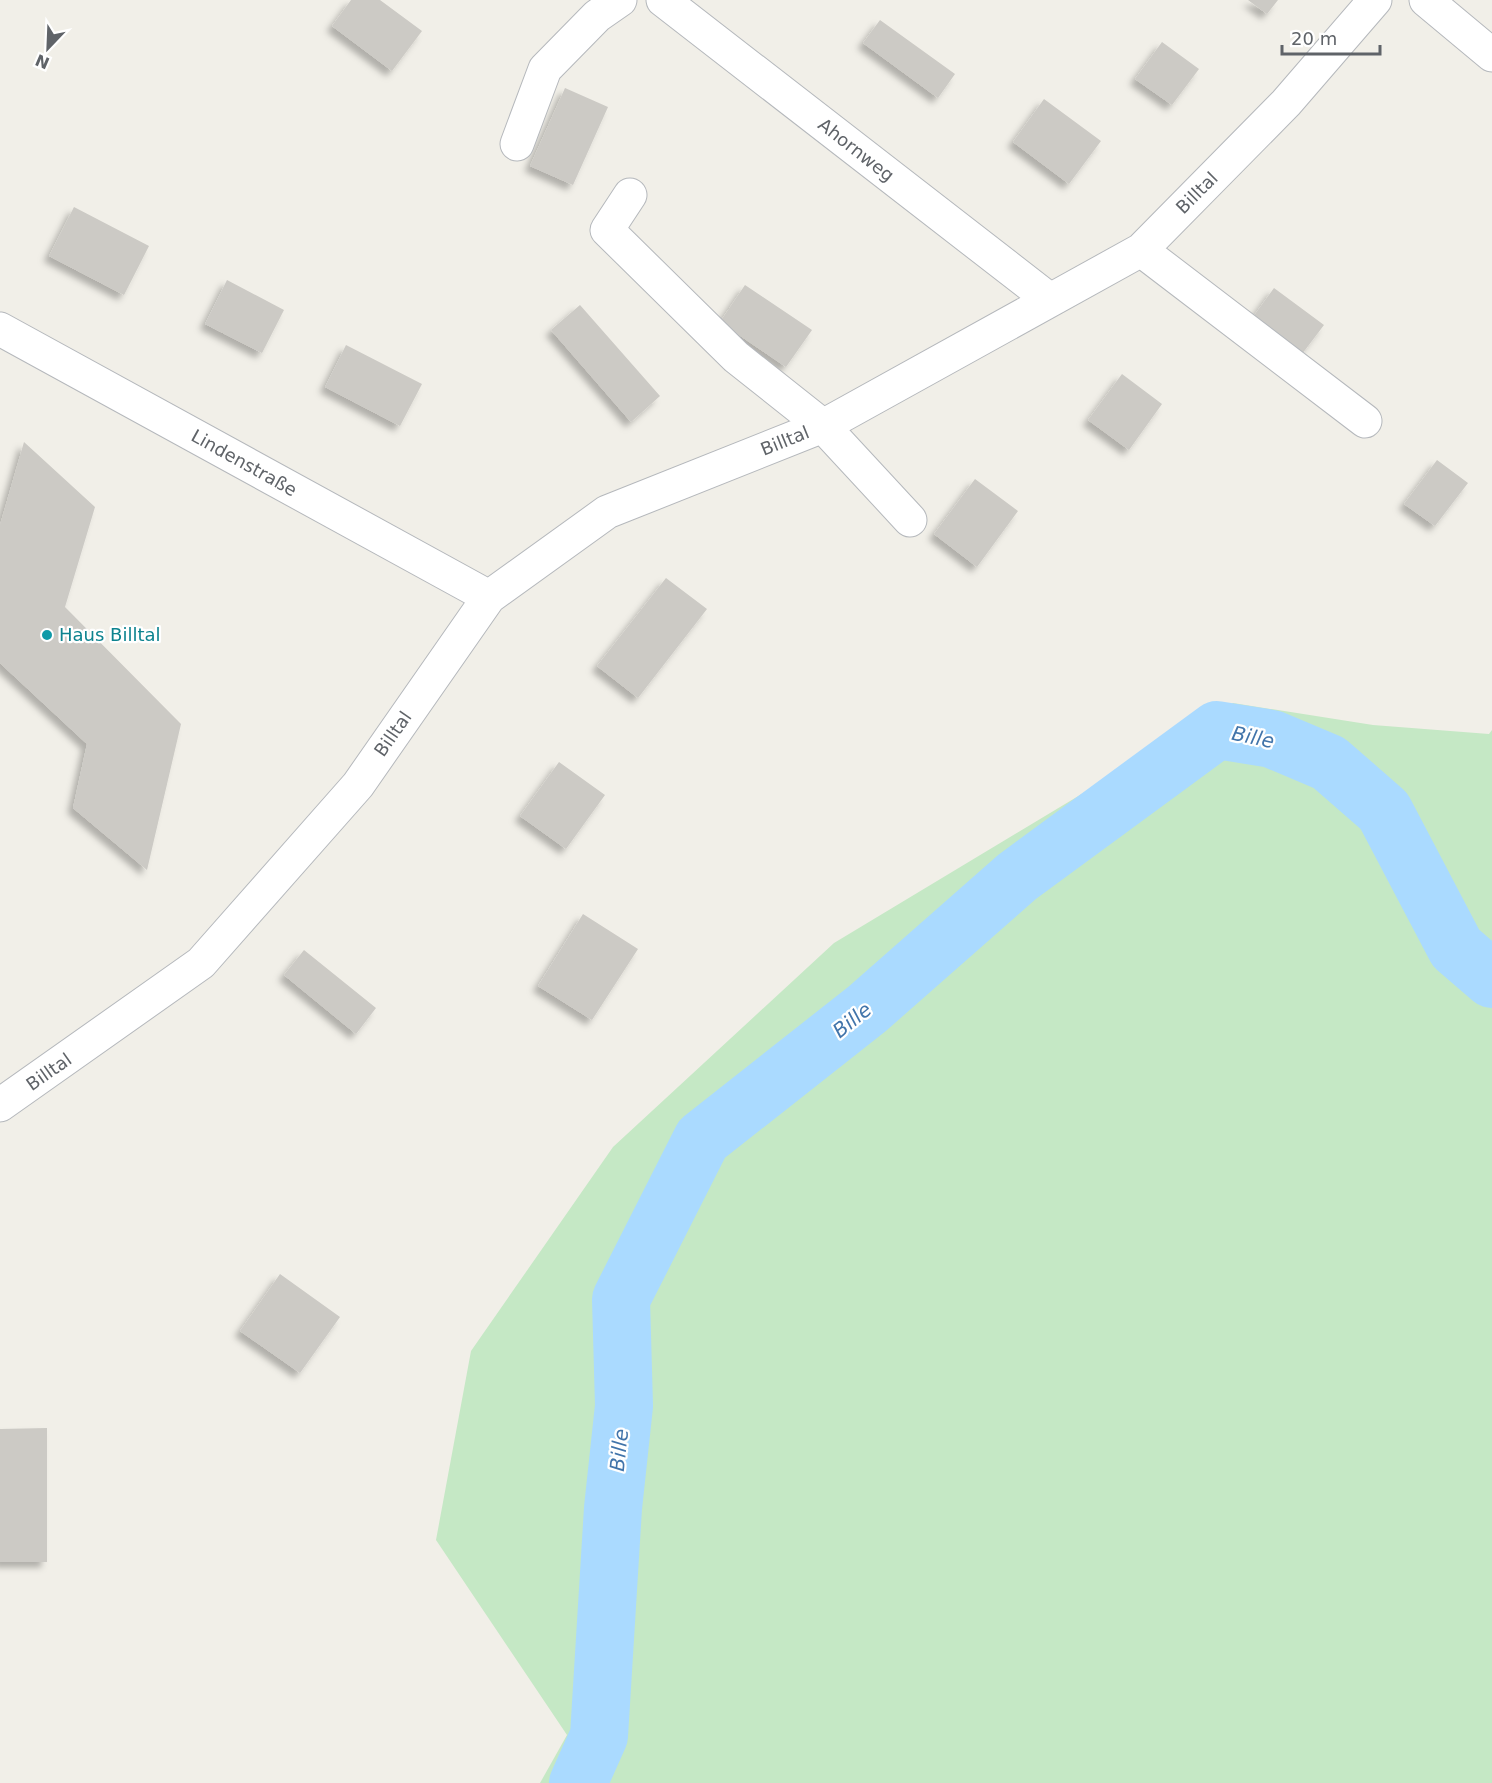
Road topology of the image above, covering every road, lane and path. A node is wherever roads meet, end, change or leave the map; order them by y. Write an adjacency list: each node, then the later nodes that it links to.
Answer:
1 (620, 0): 6 (street)
2 (663, 0): 9 (street, Ahornweg)
3 (1375, 0): 8 (street, Billtal)
4 (1426, 0): 5 (street)
5 (1492, 55)
6 (517, 144)
7 (630, 195): 12 (street, Billtal)
8 (1141, 250): 9 (street, Billtal); 11 (street)
9 (1050, 300): 12 (street, Billtal)
10 (0, 329): 14 (street, Lindenstraße)
11 (1365, 421)
12 (823, 426): 13 (street); 14 (street, Billtal)
13 (910, 520)
14 (489, 597): 15 (street, Billtal)
15 (0, 1106)

